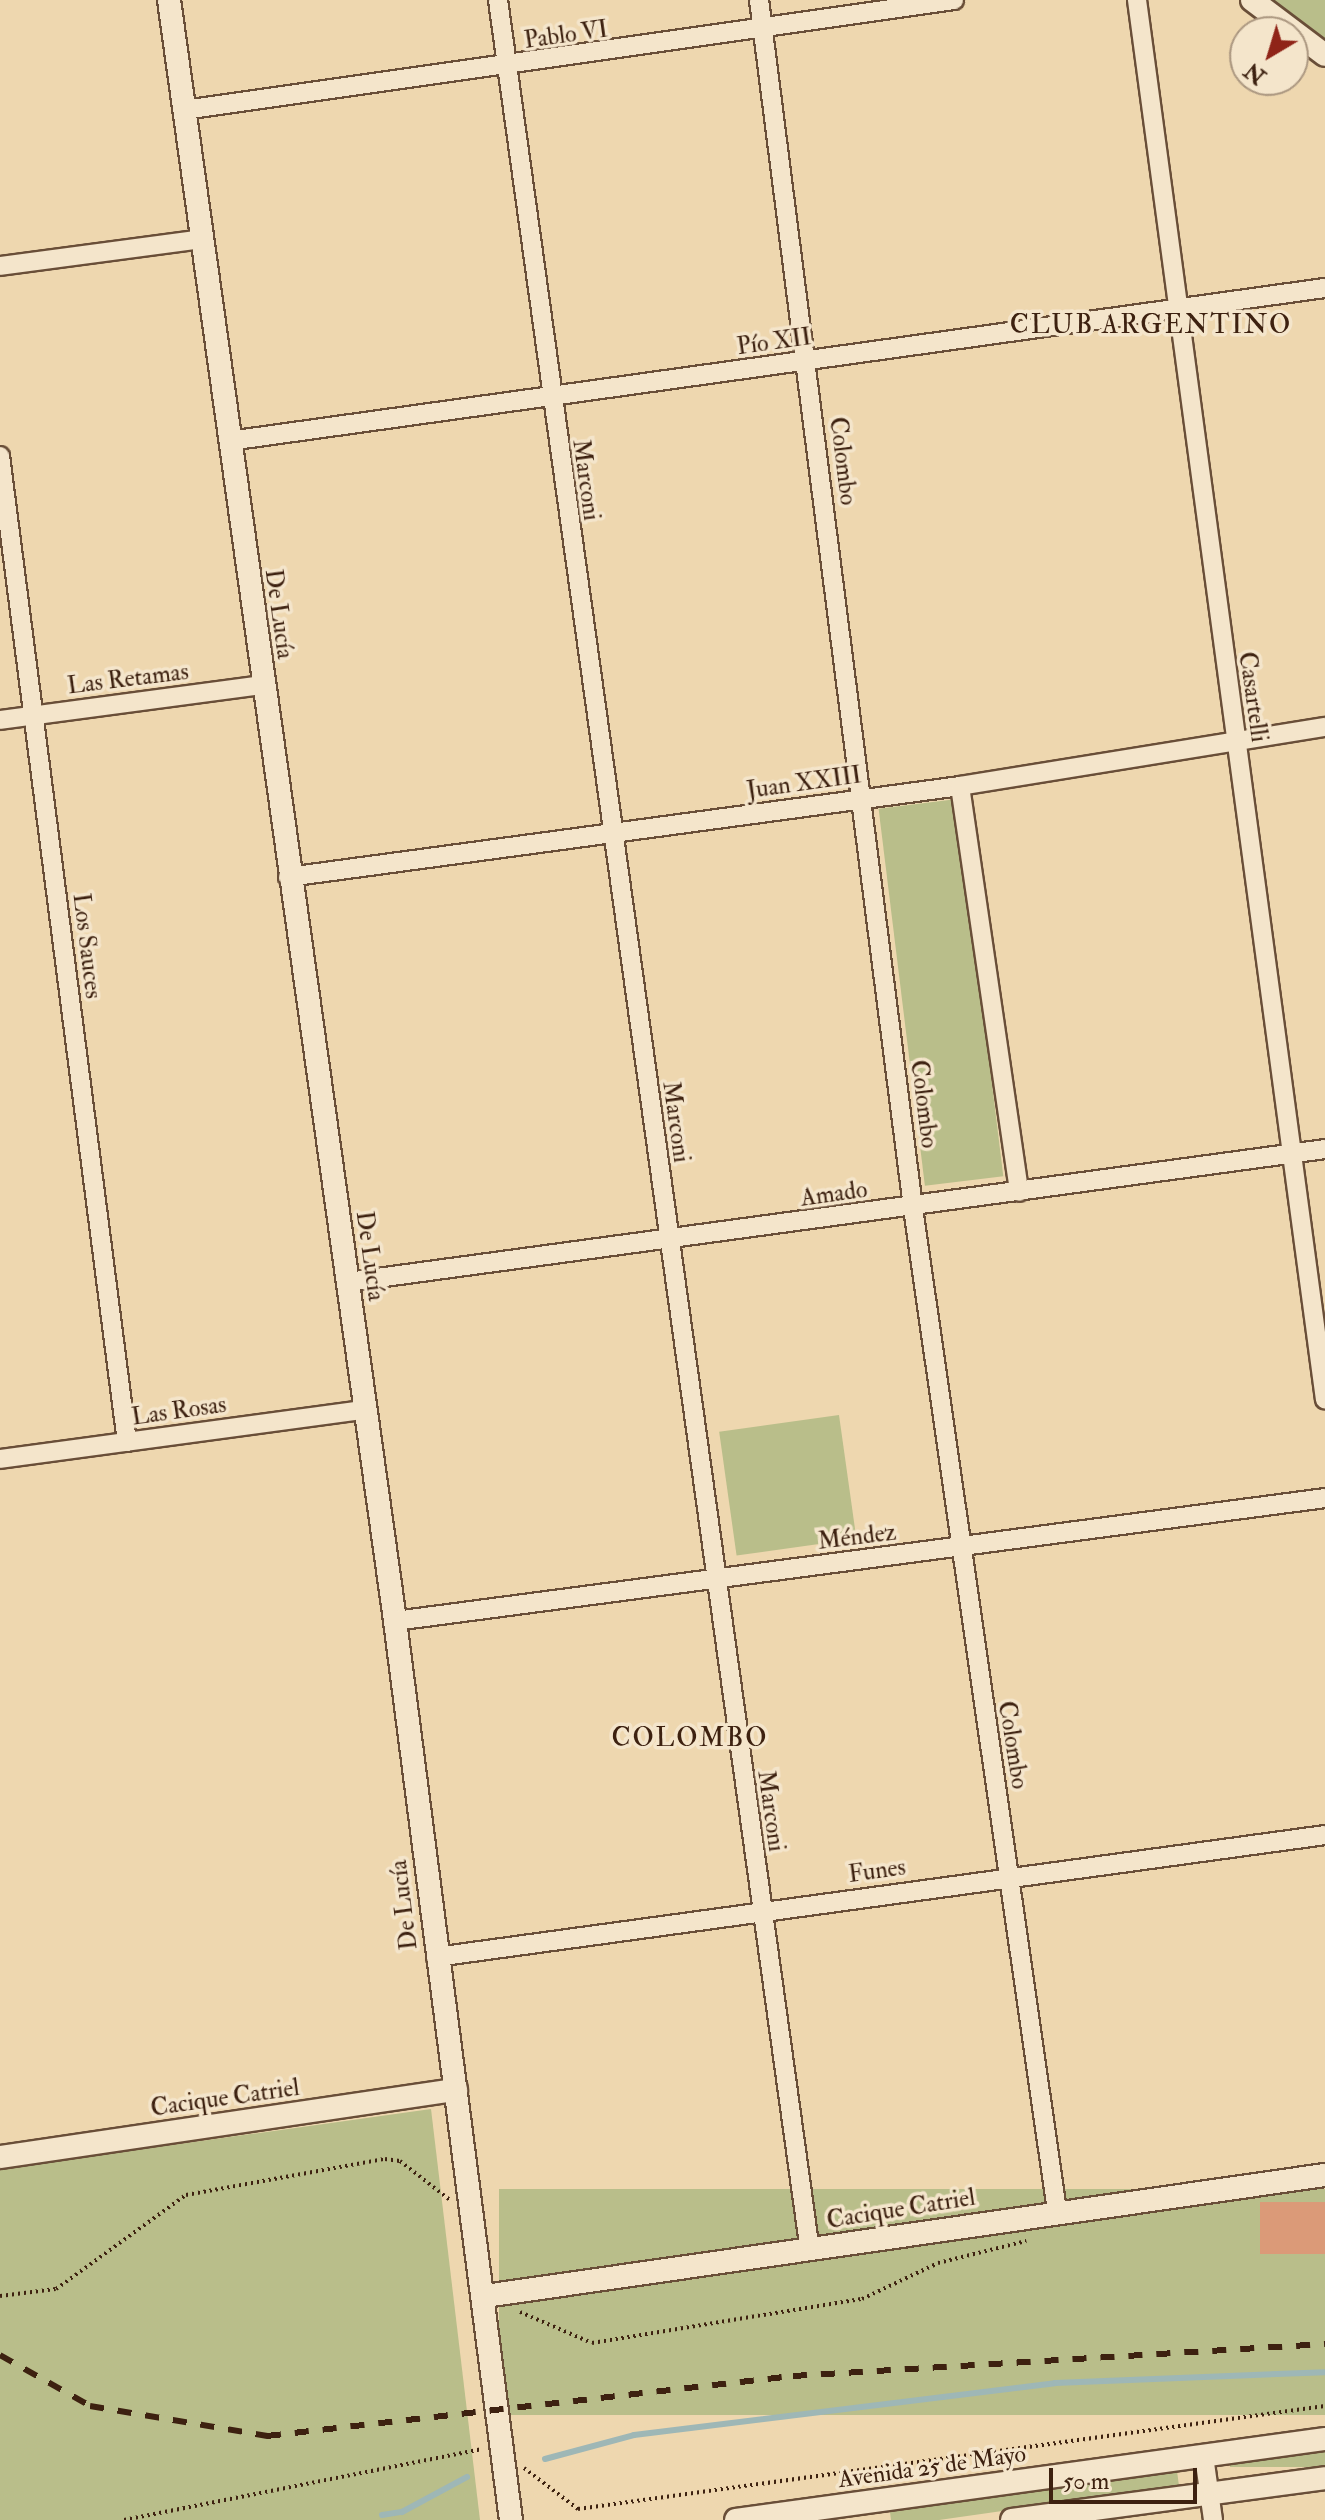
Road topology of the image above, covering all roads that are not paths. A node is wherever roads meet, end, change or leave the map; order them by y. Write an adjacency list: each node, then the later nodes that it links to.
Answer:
1 (169, 0): 10 (street, De Lucía)
2 (498, 0): 9 (street, Marconi)
3 (759, 0): 7 (street, Colombo)
4 (954, 0): 7 (street, Pablo VI)
5 (1137, 0): 14 (street, Casartelli)
6 (1252, 0): 8 (street)
7 (764, 31): 9 (street, Pablo VI); 15 (street, Colombo)
8 (1325, 55)
9 (507, 67): 10 (street, Pablo VI); 16 (street, Marconi)
10 (184, 110): 11 (street, De Lucía)
11 (202, 239): 12 (street); 17 (street, De Lucía)
12 (0, 266)
13 (1325, 288): 14 (street, Pío XII)
14 (1176, 306): 15 (street, Pío XII); 23 (street, Casartelli)
15 (807, 362): 16 (street, Pío XII); 25 (street, Colombo)
16 (550, 397): 17 (street, Pío XII); 26 (street, Marconi)
17 (229, 441): 19 (street, De Lucía)
18 (0, 456): 20 (street, Los Sauces)
19 (262, 685): 20 (street, Las Retamas); 27 (street, De Lucía)
20 (33, 715): 21 (street, Las Retamas); 36 (street, Los Sauces)
21 (0, 720)
22 (1325, 727): 23 (street, Juan XXIII)
23 (1234, 741): 24 (street, Juan XXIII); 29 (street, Casartelli)
24 (960, 786): 25 (street, Juan XXIII); 30 (street)
25 (861, 800): 26 (street, Juan XXIII); 31 (street, Colombo)
26 (612, 833): 27 (street, Juan XXIII); 32 (street, Marconi)
27 (288, 877): 33 (street, De Lucía)
28 (1325, 1149): 29 (street, Amado)
29 (1289, 1154): 30 (street, Amado); 34 (street, Casartelli)
30 (1019, 1192): 31 (street, Amado)
31 (913, 1208): 32 (street, Amado); 39 (street, Colombo)
32 (668, 1240): 33 (street, Amado); 40 (street, Marconi)
33 (348, 1282): 35 (street, De Lucía)
34 (1325, 1399)
35 (364, 1410): 36 (street, Las Rosas); 41 (street, De Lucía)
36 (127, 1442): 37 (street, Las Rosas)
37 (0, 1459)
38 (1325, 1498): 39 (street, Méndez)
39 (960, 1549): 40 (street, Méndez); 43 (street, Colombo)
40 (716, 1579): 41 (street, Méndez); 44 (street, Marconi)
41 (395, 1621): 45 (street, De Lucía)
42 (1325, 1835): 43 (street, Funes)
43 (1009, 1877): 44 (street, Funes); 49 (street, Colombo)
44 (761, 1912): 45 (street, Funes); 50 (street, Marconi)
45 (436, 1957): 46 (street, De Lucía)
46 (456, 2090): 47 (street, Cacique Catriel); 51 (street, De Lucía)
47 (0, 2157)
48 (1325, 2175): 49 (street, Cacique Catriel)
49 (1057, 2211): 50 (street, Cacique Catriel)
50 (810, 2250): 51 (street, Cacique Catriel)
51 (485, 2296): 57 (street, De Lucía)
52 (1325, 2439): 53 (street, Avenida 25 de Mayo)
53 (1204, 2456): 55 (street); 56 (street, Avenida 25 de Mayo)
54 (1325, 2478): 55 (street)
55 (1209, 2493): 59 (street); 60 (street)
56 (847, 2513): 58 (street, Avenida 25 de Mayo)
57 (511, 2520)
58 (736, 2520)
59 (1012, 2520)
60 (1213, 2520)

